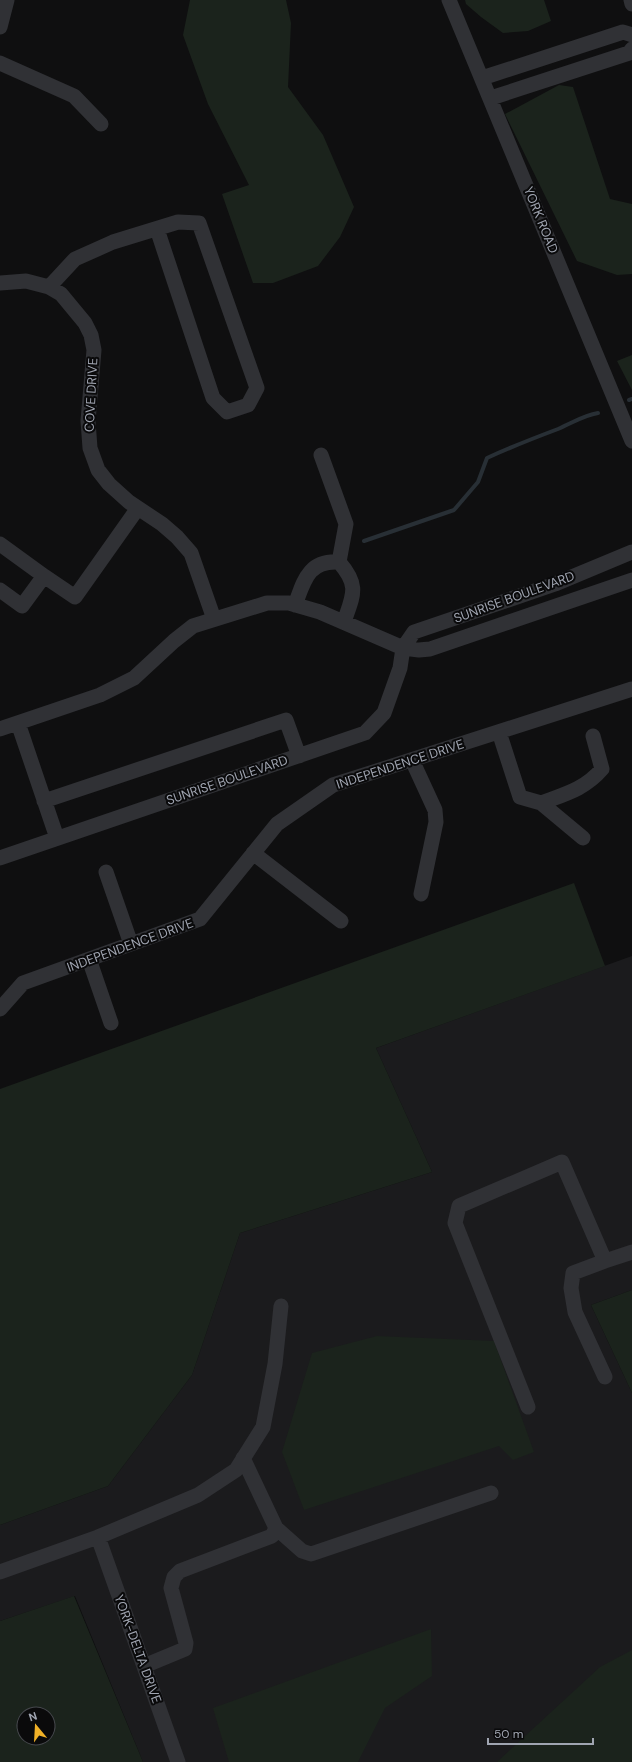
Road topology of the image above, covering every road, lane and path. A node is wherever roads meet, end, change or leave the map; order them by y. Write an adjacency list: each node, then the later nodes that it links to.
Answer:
1 (7, 0): 5 (street)
2 (449, 0): 9 (street, YORK ROAD)
3 (631, 0): 4 (street)
4 (632, 4)
5 (0, 27)
6 (632, 35): 9 (street)
7 (632, 49): 10 (street)
8 (0, 63): 11 (street)
9 (482, 78): 10 (street, YORK ROAD)
10 (491, 98): 15 (street, YORK ROAD)
11 (101, 124)
12 (157, 229): 12 (street); 14 (street)
13 (0, 283): 14 (street, COVE DRIVE)
14 (49, 287): 17 (street, COVE DRIVE)
15 (632, 441)
16 (321, 455): 20 (street)
17 (138, 508): 21 (street); 25 (street, COVE DRIVE)
18 (0, 544): 21 (street)
19 (632, 552): 27 (street, SUNRISE BOULEVARD)
20 (339, 562): 24 (street); 26 (street)
21 (44, 576): 23 (street)
22 (632, 580): 27 (street, SUNRISE BOULEVARD)
23 (0, 590)
24 (295, 605): 25 (street, SUNRISE BOULEVARD); 26 (street, SUNRISE BOULEVARD)
25 (214, 619): 29 (street, SUNRISE BOULEVARD)
26 (344, 622): 27 (street, SUNRISE BOULEVARD)
27 (403, 648): 33 (street, SUNRISE BOULEVARD)
28 (632, 689): 31 (street, INDEPENDENCE DRIVE)
29 (18, 723): 30 (street, SUNRISE BOULEVARD); 35 (street)
30 (0, 729)
31 (499, 732): 34 (street, INDEPENDENCE DRIVE); 36 (street)
32 (593, 736): 36 (street)
33 (298, 756): 35 (street); 37 (street, SUNRISE BOULEVARD)
34 (412, 760): 39 (street, INDEPENDENCE DRIVE); 42 (street)
35 (44, 801): 37 (street)
36 (541, 803): 38 (street)
37 (57, 838): 40 (street, SUNRISE BOULEVARD)
38 (584, 838)
39 (253, 854): 43 (street); 44 (street, INDEPENDENCE DRIVE)
40 (0, 858)
41 (106, 872): 44 (street)
42 (421, 894)
43 (341, 921)
44 (131, 944): 45 (street, INDEPENDENCE DRIVE)
45 (89, 959): 46 (street, INDEPENDENCE DRIVE); 47 (street)
46 (0, 1009)
47 (111, 1023)
48 (632, 1252): 49 (street)
49 (605, 1261): 51 (street); 52 (street)
50 (281, 1306): 53 (street)
51 (605, 1377)
52 (528, 1407)
53 (243, 1458): 55 (street); 56 (street)
54 (491, 1493): 55 (street)
55 (276, 1528): 58 (street)
56 (98, 1537): 57 (street); 58 (street, YORK-DELTA DRIVE)
57 (0, 1572)
58 (144, 1666): 59 (street, YORK-DELTA DRIVE)
59 (178, 1762)

